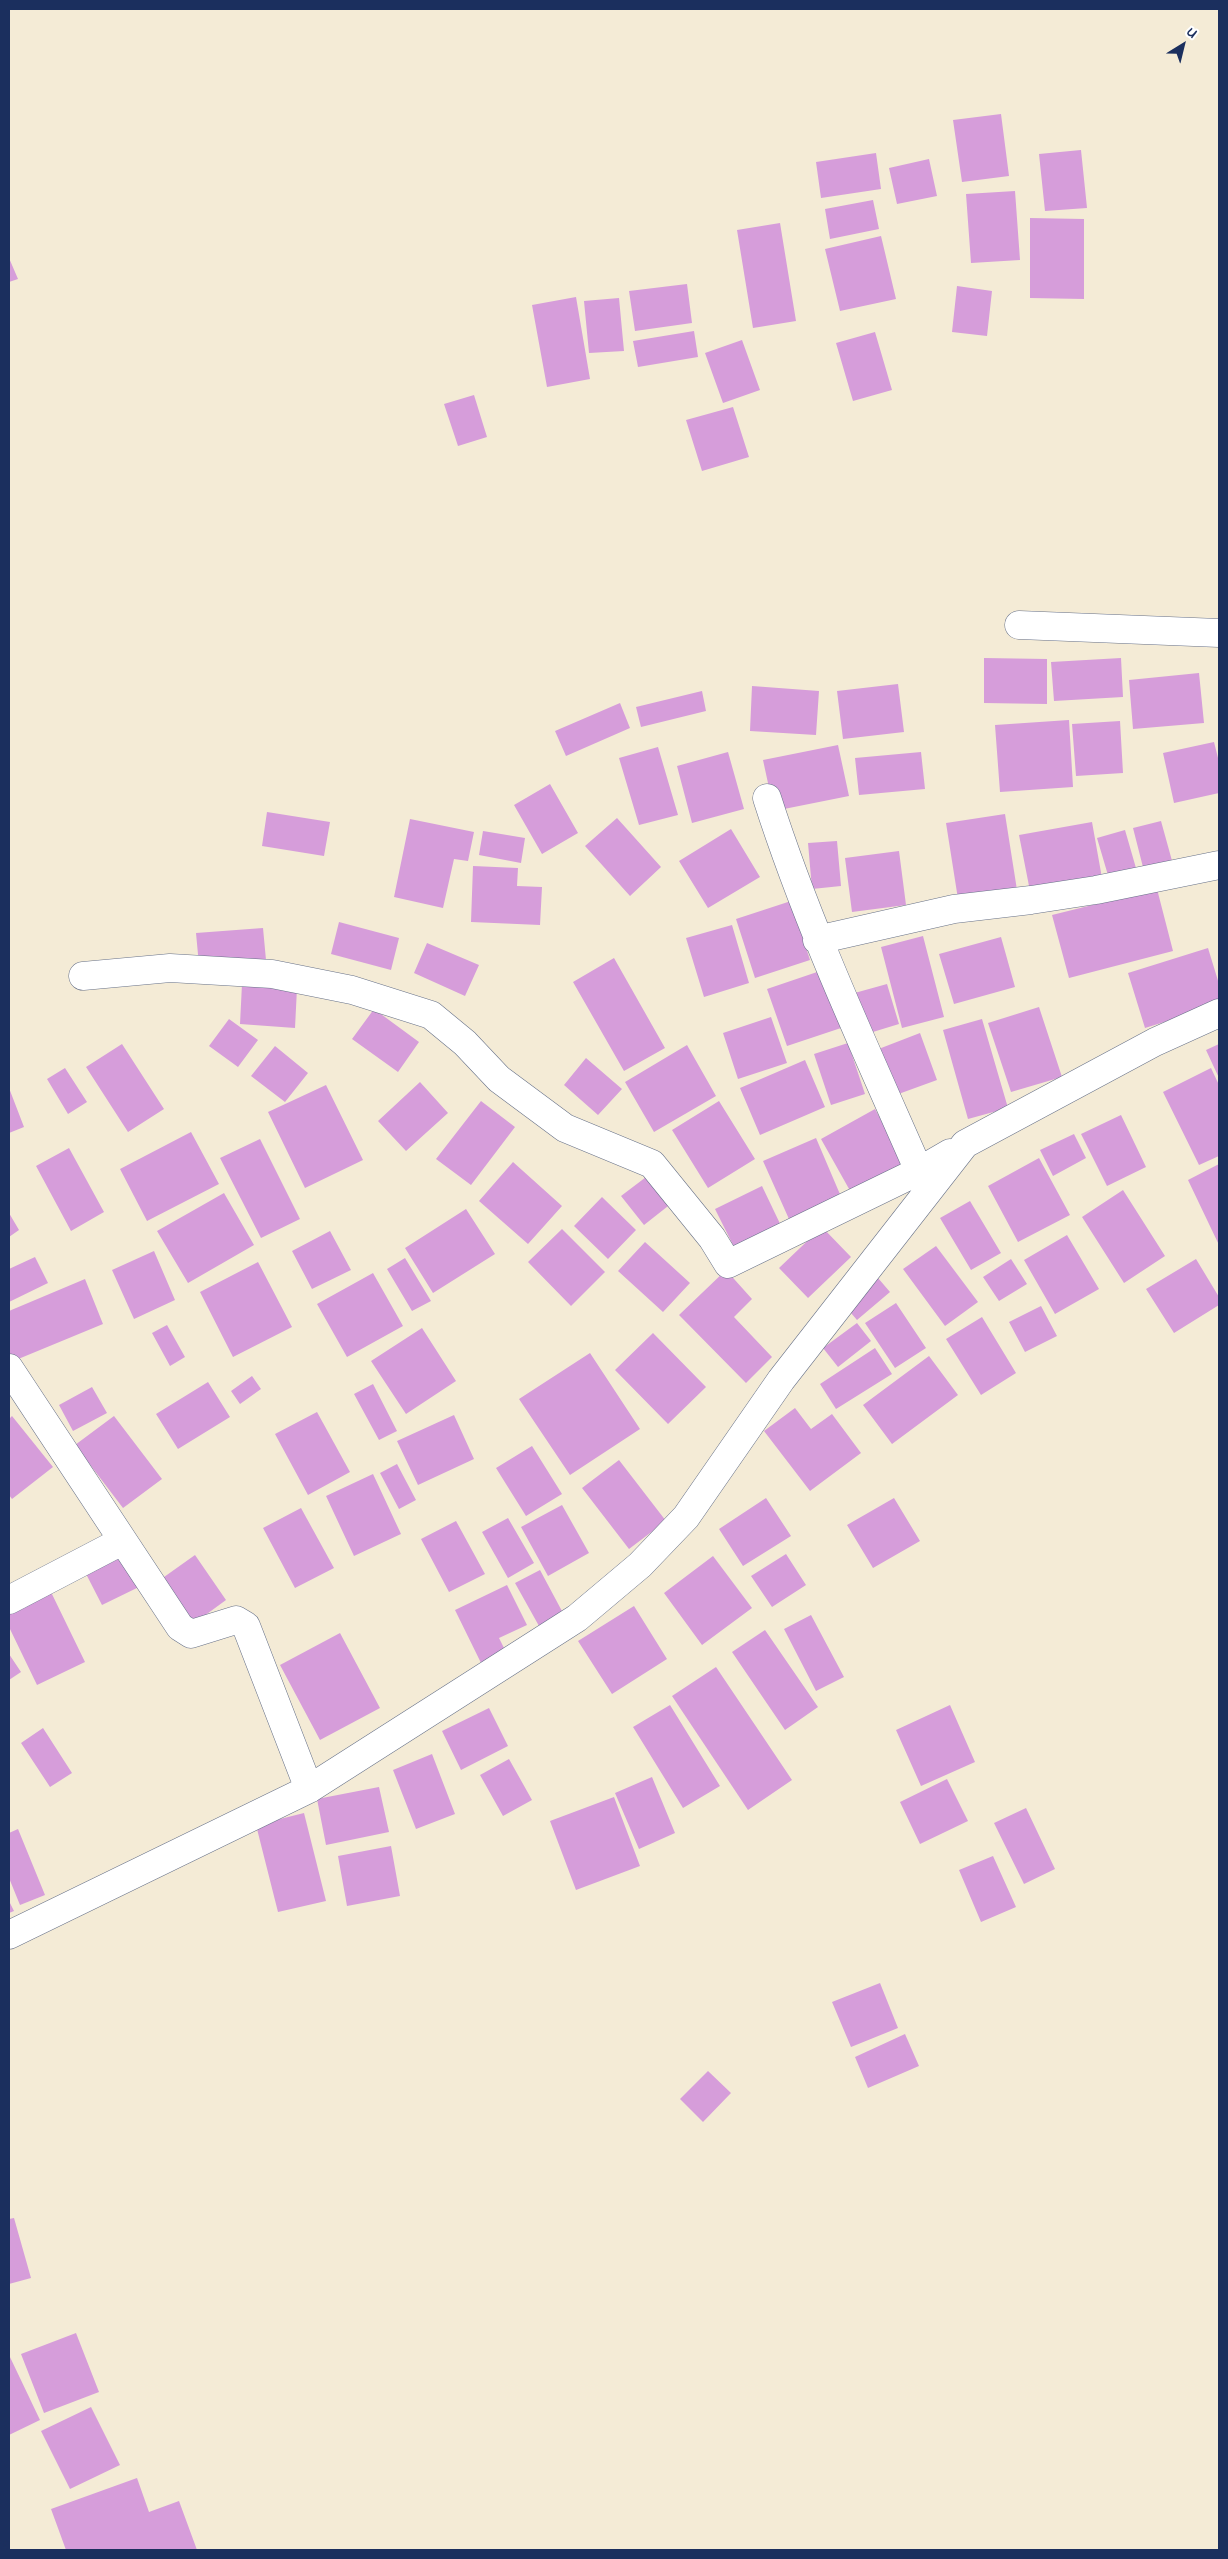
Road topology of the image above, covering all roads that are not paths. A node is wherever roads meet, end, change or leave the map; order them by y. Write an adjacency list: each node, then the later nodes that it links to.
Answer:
1 (1020, 625): 2 (street)
2 (1219, 634)
3 (767, 798): 5 (street)
4 (1219, 865): 5 (street)
5 (817, 940): 9 (street)
6 (83, 976): 9 (street)
7 (1219, 1013): 8 (street)
8 (965, 1144): 9 (street); 13 (street)
9 (919, 1171)
10 (9, 1368): 11 (street)
11 (122, 1541): 12 (street); 13 (street)
12 (9, 1600)
13 (309, 1789): 14 (street)
14 (9, 1934)

